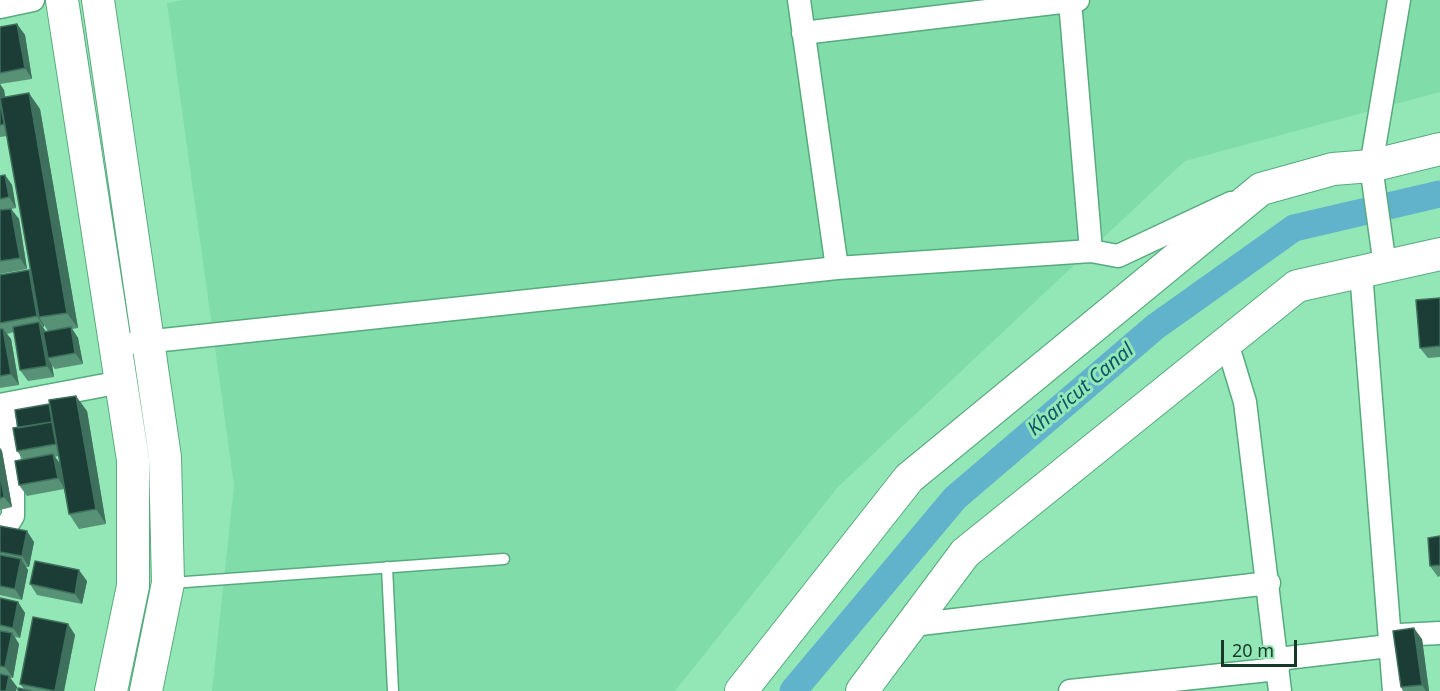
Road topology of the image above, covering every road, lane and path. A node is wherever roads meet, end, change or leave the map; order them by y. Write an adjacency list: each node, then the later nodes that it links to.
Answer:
1 (33, 0): 7 (street)
2 (62, 0): 18 (street)
3 (98, 0): 16 (street)
4 (800, 0): 8 (street)
5 (1074, 0): 8 (street); 12 (street)
6 (1400, 0): 10 (street)
7 (0, 7)
8 (802, 33): 15 (street)
9 (1440, 149): 10 (street)
10 (1372, 169): 11 (street); 14 (street)
11 (1261, 189): 12 (street); 33 (street)
12 (1091, 252): 15 (street)
13 (1440, 254): 14 (street)
14 (1377, 266): 17 (street); 28 (street)
15 (837, 268): 16 (street)
16 (149, 341): 18 (street); 24 (street)
17 (1227, 343): 25 (street); 26 (street)
18 (116, 345): 19 (street)
19 (121, 382): 20 (street); 30 (street)
20 (2, 405): 21 (street)
21 (0, 537)
22 (504, 559): 23 (lane)
23 (387, 567): 24 (lane); 32 (lane)
24 (168, 583): 31 (street)
25 (1269, 583): 26 (street); 29 (street)
26 (912, 625): 34 (street)
27 (1440, 633): 28 (street)
28 (1389, 645): 29 (street); 36 (street)
29 (1278, 673): 35 (street)
30 (111, 691)
31 (146, 691)
32 (393, 691)
33 (741, 691)
34 (862, 691)
35 (1070, 691)
36 (1394, 691)

